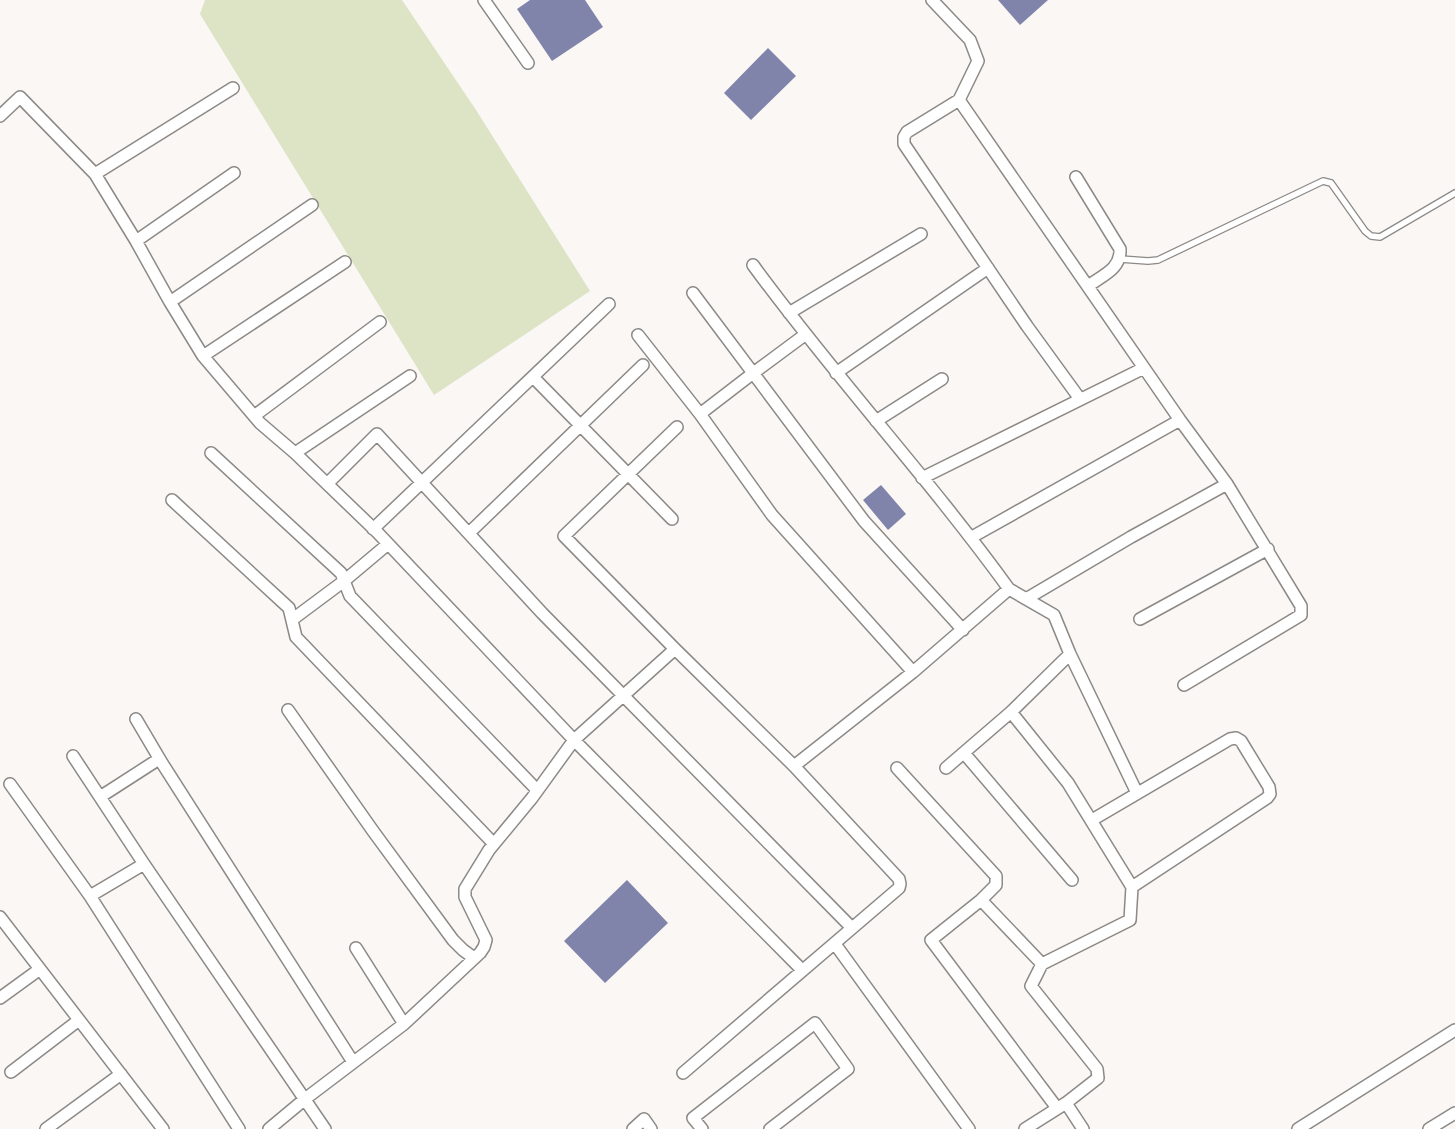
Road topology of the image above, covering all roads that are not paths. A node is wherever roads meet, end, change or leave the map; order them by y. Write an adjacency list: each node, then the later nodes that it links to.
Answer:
1 (484, 0): 3 (street)
2 (932, 0): 5 (street)
3 (528, 63)
4 (232, 88): 8 (street)
5 (958, 100): 17 (street); 18 (street)
6 (0, 116): 8 (street)
7 (234, 173): 13 (street)
8 (95, 174): 13 (street)
9 (1076, 177): 14 (street)
10 (1455, 193): 14 (lane)
11 (312, 204): 20 (street)
12 (921, 234): 22 (street)
13 (136, 241): 20 (street)
14 (1120, 259): 18 (street)
15 (345, 262): 26 (street)
16 (753, 264): 22 (street)
17 (988, 268): 29 (street); 34 (street)
18 (1088, 286): 28 (street)
19 (693, 293): 30 (street)
20 (170, 302): 26 (street)
21 (609, 304): 32 (street)
22 (789, 314): 24 (street)
23 (380, 322): 36 (street)
24 (806, 334): 29 (street); 30 (street)
25 (638, 335): 35 (street)
26 (203, 356): 36 (street)
27 (643, 365): 39 (street)
28 (1144, 368): 34 (street); 38 (street)
29 (836, 373): 37 (street)
30 (752, 374): 35 (street); 60 (street)
31 (410, 376): 42 (street)
32 (533, 376): 39 (street); 45 (street)
33 (942, 379): 37 (street)
34 (1080, 399): 44 (street)
35 (700, 414): 63 (street)
36 (254, 416): 42 (street)
37 (876, 420): 44 (street)
38 (1180, 420): 47 (street); 52 (street)
39 (581, 425): 43 (street); 51 (street)
40 (677, 427): 43 (street)
41 (211, 453): 55 (street)
42 (295, 453): 46 (street)
43 (628, 474): 49 (street); 61 (street)
44 (922, 478): 52 (street)
45 (422, 483): 46 (street); 50 (street); 51 (street)
46 (327, 484): 50 (street)
47 (1227, 484): 54 (street); 57 (street)
48 (172, 500): 58 (street)
49 (672, 519)
50 (373, 529): 53 (street)
51 (470, 533): 65 (street)
52 (972, 537): 56 (street)
53 (388, 544): 55 (street); 69 (street)
54 (1268, 549): 59 (street); 64 (street)
55 (344, 581): 58 (street); 77 (street)
56 (1009, 589): 57 (street); 60 (street)
57 (1026, 599): 62 (street)
58 (293, 619): 81 (street)
59 (1140, 619)
60 (963, 630): 63 (street)
61 (675, 649): 65 (street); 73 (street)
62 (1070, 654): 67 (street); 78 (street)
63 (913, 672): 73 (street)
64 (1184, 685)
65 (623, 694): 69 (street); 88 (street)
66 (288, 710): 91 (street)
67 (1011, 712): 70 (street); 80 (street)
68 (136, 719): 72 (street)
69 (574, 740): 77 (street); 94 (street)
70 (964, 753): 75 (street); 83 (street)
71 (73, 756): 79 (street)
72 (159, 759): 79 (street); 99 (street)
73 (794, 766): 88 (street)
74 (897, 768): 86 (street)
75 (946, 768)
76 (10, 784): 85 (street)
77 (537, 790): 81 (street)
78 (1137, 793): 80 (street); 84 (street)
79 (100, 798): 82 (street)
80 (1092, 820): 84 (street)
81 (494, 844): 91 (street)
82 (144, 864): 85 (street); 103 (street)
83 (1072, 880)
84 (1132, 887): 92 (street)
85 (90, 896): 108 (street)
86 (981, 900): 92 (street); 104 (street)
87 (0, 917): 93 (street)
88 (852, 928): 89 (street)
89 (835, 944): 94 (street); 115 (street)
90 (356, 948): 97 (street)
91 (474, 958): 97 (street)
92 (1042, 964): 104 (street)
93 (40, 969): 95 (street); 96 (street)
94 (802, 970): 101 (street)
95 (0, 998)
96 (79, 1020): 100 (street); 102 (street)
97 (404, 1024): 99 (street)
98 (1455, 1030): 118 (street)
99 (353, 1062): 103 (street)
100 (11, 1072)
101 (683, 1073)
102 (121, 1074): 106 (street); 107 (street)
103 (305, 1099): 109 (street); 110 (street)
104 (1061, 1105): 116 (street); 117 (street)
105 (1455, 1113): 119 (street)
106 (159, 1128)
107 (46, 1129)
108 (239, 1129)
109 (270, 1129)
110 (324, 1129)
111 (633, 1129): 112 (street)
112 (651, 1129)
113 (702, 1129): 114 (street)
114 (770, 1129)
115 (969, 1129)
116 (1025, 1129)
117 (1083, 1129)
118 (1298, 1129)
119 (1428, 1129)

